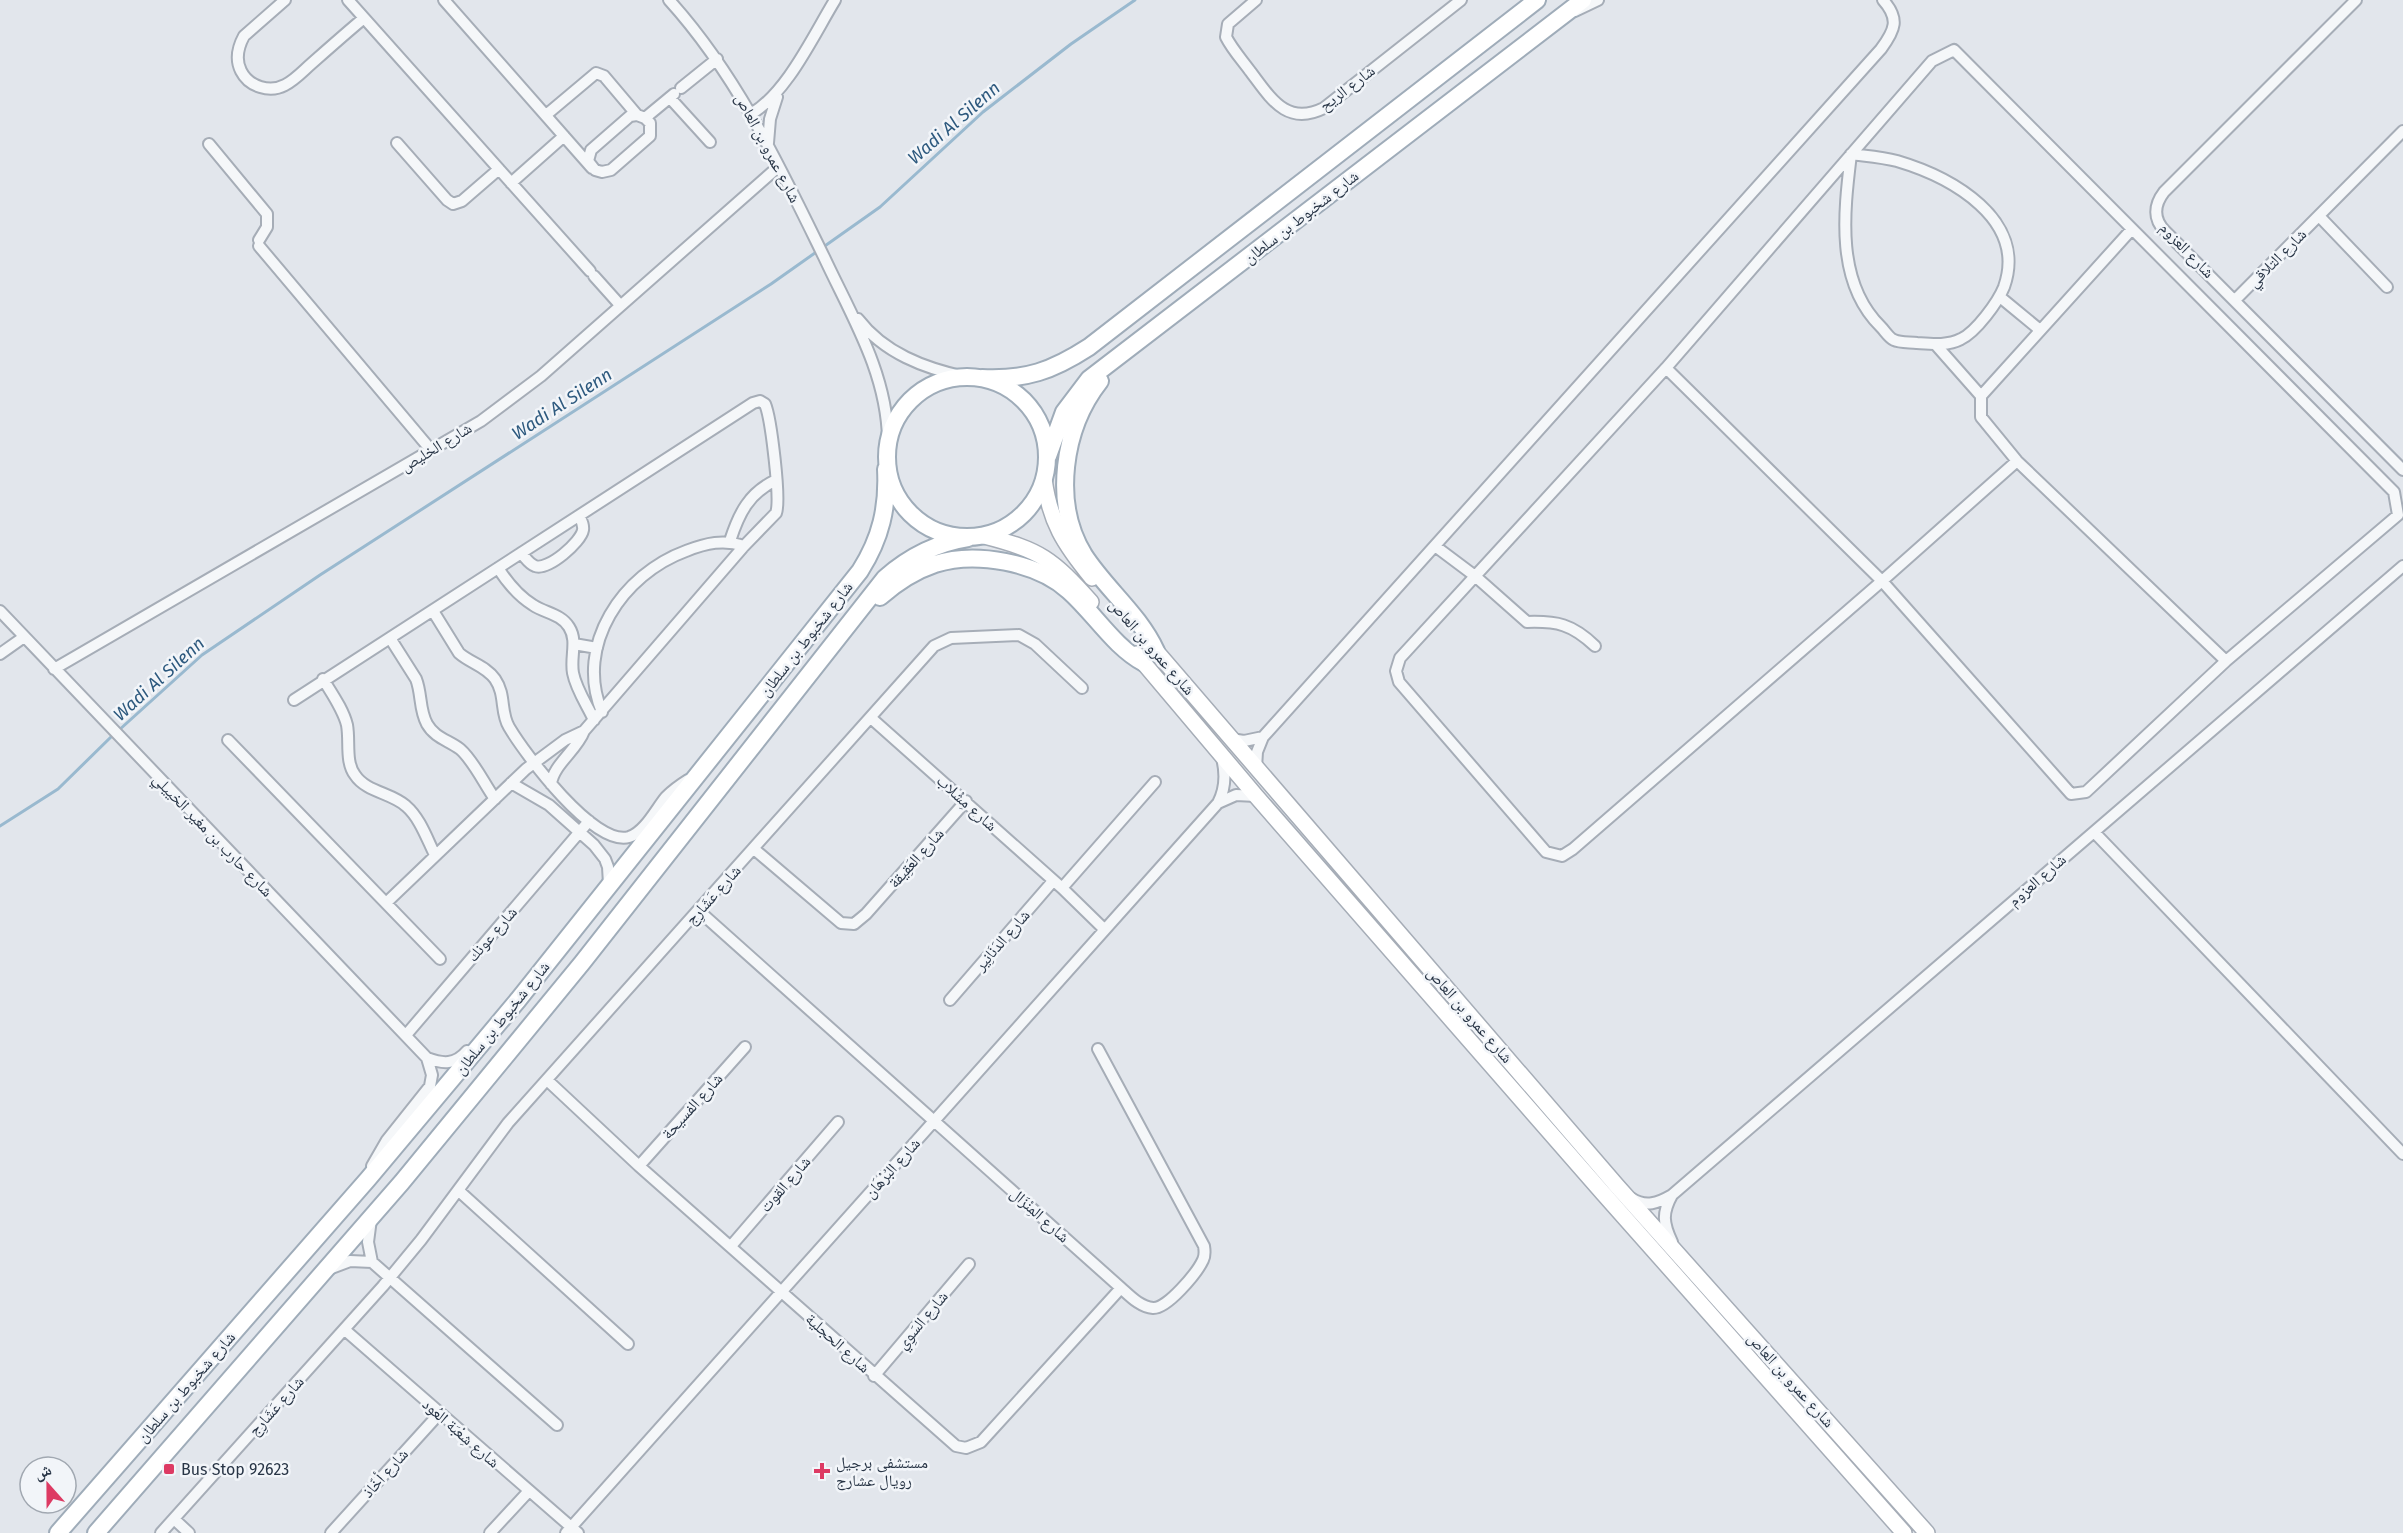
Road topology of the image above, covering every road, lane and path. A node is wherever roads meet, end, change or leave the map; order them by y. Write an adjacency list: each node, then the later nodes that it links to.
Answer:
1 (285, 0): 14 (street)
2 (348, 0): 14 (street)
3 (444, 0): 19 (street)
4 (669, 0): 15 (street, شارع عمرو بن العاص)
5 (835, 0): 16 (street)
6 (1256, 0): 7 (street, شارع الريح)
7 (1461, 0)
8 (1537, 0): 43 (main road, شارع شخبوط بن سلطان)
9 (1583, 0): 13 (main road, شارع شخبوط بن سلطان)
10 (1598, 0): 13 (street)
11 (1883, 0): 57 (street)
12 (2356, 0): 37 (street, شارع العزوم)
13 (1566, 13): 35 (main road, شارع شخبوط بن سلطان)
14 (364, 18): 30 (street)
15 (717, 59): 17 (street); 18 (street, شارع عمرو بن العاص)
16 (784, 83): 18 (street); 26 (street)
17 (675, 93): 20 (street); 23 (street)
18 (751, 114): 26 (street, شارع عمرو بن العاص)
19 (546, 115): 20 (street); 22 (street)
20 (641, 116): 29 (street); 29 (street)
21 (2403, 131): 32 (street, شارع التلاقي)
22 (564, 136): 29 (street); 31 (street)
23 (710, 142)
24 (398, 143): 30 (street)
25 (209, 144): 46 (street)
26 (769, 146): 28 (street, شارع عمرو بن العاص)
27 (1851, 154): 33 (street); 36 (street); 41 (street); 42 (street)
28 (778, 167): 38 (street, شارع الخليص); 39 (street, شارع عمرو بن العاص)
29 (592, 168)
30 (499, 169): 31 (street)
31 (511, 183): 38 (street)
32 (2319, 216): 34 (street, شارع التلاقي); 37 (street, شارع التلاقي)
33 (2132, 229): 40 (street); 72 (street)
34 (2387, 287)
35 (1200, 295): 47 (main road, شارع شخبوط بن سلطان); 71 (main road)
36 (2000, 297): 40 (street); 41 (street)
37 (2235, 300): 50 (street, شارع العزوم)
38 (620, 305): 46 (street, شارع الخليص)
39 (848, 307): 43 (street, شارع عمرو بن العاص); 45 (street, شارع عمرو بن العاص)
40 (2040, 330): 44 (street)
41 (1936, 345): 44 (street)
42 (1666, 368): 61 (street); 62 (street)
43 (973, 377): 45 (main road); 47 (main road)
44 (1981, 396): 48 (street)
45 (888, 440): 49 (main road)
46 (431, 450): 73 (street, شارع الخليص)
47 (1048, 456): 51 (main road)
48 (2017, 461): 62 (street); 72 (street)
49 (886, 469): 54 (main road); 87 (main road, شارع شخبوط بن سلطان)
50 (2403, 470)
51 (1044, 479): 54 (main road); 71 (main road, شارع عمرو بن العاص)
52 (776, 480): 53 (street); 55 (street); 56 (street)
53 (579, 516): 58 (street); 58 (street)
54 (976, 537): 71 (main road, شارع عمرو بن العاص); 79 (main road, شارع شخبوط بن سلطان)
55 (730, 541): 56 (street); 69 (street)
56 (744, 546): 77 (street)
57 (1435, 546): 61 (street); 81 (street)
58 (521, 553): 60 (street)
59 (2403, 566): 97 (street, شارع العزوم)
60 (498, 568): 64 (street); 67 (street)
61 (1475, 576): 62 (street); 68 (street)
62 (1881, 581): 72 (street)
63 (0, 611): 65 (street, شارع حارب بن مغير الخييلي)
64 (433, 611): 66 (street); 85 (street)
65 (24, 637): 70 (street); 73 (street, شارع حارب بن مغير الخييلي)
66 (390, 638): 74 (street); 92 (street)
67 (574, 644): 69 (street); 77 (street)
68 (1595, 646)
69 (597, 648): 77 (street)
70 (0, 654)
71 (1150, 657): 79 (main road); 82 (main road, شارع عمرو بن العاص); 84 (main road, شارع عمرو بن العاص)
72 (2226, 661)
73 (54, 669): 109 (street, شارع حارب بن مغير الخييلي)
74 (324, 679): 76 (street); 100 (street)
75 (1082, 688): 78 (street, شارع عَشَارِج)
76 (294, 700)
77 (598, 716): 80 (street)
78 (871, 718): 94 (street, شارع مِشْلاب); 99 (street, شارع عَشَارِج)
79 (774, 720): 122 (main road, شارع شخبوط بن سلطان)
80 (584, 731): 85 (street); 90 (street)
81 (1263, 737): 82 (street); 86 (street)
82 (1231, 739): 86 (main road, شارع عمرو بن العاص)
83 (228, 740): 103 (street)
84 (1220, 753): 91 (main road, شارع عمرو بن العاص); 95 (street, شارع البُرْهَان)
85 (534, 762): 89 (street); 90 (street)
86 (1257, 768): 119 (main road, شارع عمرو بن العاص)
87 (699, 774): 96 (street); 102 (main road, شارع شخبوط بن سلطان)
88 (1155, 782): 101 (street)
89 (511, 783): 92 (street); 93 (street)
90 (553, 786): 93 (street); 96 (street)
91 (1256, 796): 95 (street); 145 (main road, شارع عمرو بن العاص)
92 (495, 799): 100 (street)
93 (543, 801): 98 (street)
94 (966, 801): 99 (street, شارع العَقِيقة); 101 (street, شارع مِشْلاب)
95 (1218, 803): 105 (street, شارع البُرْهَان)
96 (589, 821): 98 (street, شارع عونك)
97 (2094, 832): 116 (street); 121 (street, شارع العزوم)
98 (579, 833): 102 (street); 109 (street, شارع عونك)
99 (754, 849): 104 (street, شارع عَشَارِج)
100 (435, 855): 103 (street)
101 (1058, 884): 105 (street, شارع مِشْلاب); 107 (street, شارع الدَنَانِير)
102 (609, 885): 108 (main road, شارع شخبوط بن سلطان)
103 (386, 903): 106 (street)
104 (699, 911): 113 (street, شارع عَشَارِج); 114 (street, شارع المِنْزَال)
105 (1104, 929): 114 (street, شارع البُرْهَان)
106 (440, 959)
107 (950, 999)
108 (518, 1000): 112 (street); 118 (main road, شارع شخبوط بن سلطان)
109 (406, 1035): 112 (street, شارع حارب بن مغير الخييلي)
110 (745, 1047): 117 (street, شارع الفسيحة)
111 (1098, 1049): 129 (street, شارع المِنْزَال)
112 (427, 1058): 118 (street)
113 (547, 1080): 117 (street, شارع الحجلية); 120 (street, شارع عَشَارِج)
114 (934, 1121): 129 (street, شارع المِنْزَال); 130 (street, شارع البُرْهَان)
115 (838, 1122): 123 (street, شارع القوت)
116 (2403, 1154)
117 (639, 1166): 123 (street, شارع الحجلية)
118 (368, 1179): 139 (main road, شارع شخبوط بن سلطان)
119 (1617, 1186): 121 (street, شارع العزوم); 124 (main road, شارع عمرو بن العاص)
120 (459, 1191): 128 (street, شارع عَشَارِج); 132 (street)
121 (1672, 1195): 124 (street)
122 (372, 1217): 125 (street); 127 (main road, شارع شخبوط بن سلطان)
123 (731, 1246): 130 (street, شارع الحجلية)
124 (1676, 1252): 146 (main road, شارع عمرو بن العاص)
125 (372, 1262): 127 (street); 128 (street)
126 (969, 1264): 133 (street, شارع السَوِي)
127 (322, 1275): 140 (main road, شارع شخبوط بن سلطان)
128 (389, 1279): 131 (street, شارع عَشَارِج); 135 (street)
129 (1121, 1288): 133 (street, شارع الحجلية)
130 (781, 1291): 133 (street, شارع الحجلية); 138 (street, شارع البُرْهَان)
131 (345, 1330): 134 (street, شارع شِعْبَة العُود); 137 (street, شارع عَشَارِج)
132 (628, 1344)
133 (874, 1376)
134 (439, 1414): 136 (street, شارع شِعْبَة العُود); 143 (street, شارع أخّاذ)
135 (557, 1425)
136 (528, 1492): 138 (street, شارع شِعْبَة العُود); 144 (street)
137 (174, 1519): 141 (street, شارع عَشَارِج); 142 (street)
138 (572, 1531)
139 (58, 1533)
140 (96, 1533)
141 (161, 1533)
142 (189, 1533)
143 (331, 1533)
144 (490, 1533)
145 (1904, 1533)
146 (1927, 1533)

